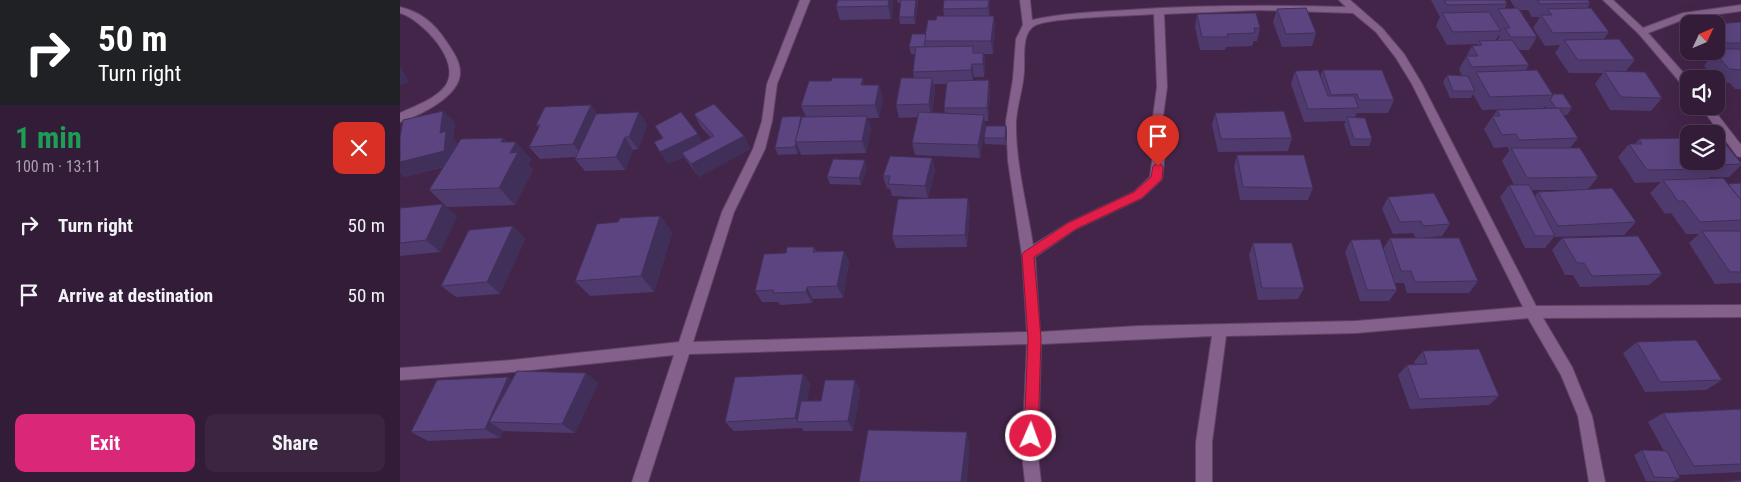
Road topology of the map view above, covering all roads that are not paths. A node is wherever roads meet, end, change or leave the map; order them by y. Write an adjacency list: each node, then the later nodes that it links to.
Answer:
1 (805, 0): 20 (street)
2 (1024, 0): 9 (street)
3 (1344, 0): 7 (street)
4 (1608, 0): 10 (street)
5 (1741, 8): 10 (street)
6 (400, 10): 13 (street)
7 (1356, 10): 8 (street); 17 (street)
8 (1159, 11): 9 (street); 15 (street)
9 (1028, 26): 15 (street)
10 (1642, 32): 11 (street)
11 (1680, 76)
12 (1712, 115): 14 (street)
13 (400, 118)
14 (1741, 153)
15 (1028, 255): 19 (street)
16 (1741, 311): 17 (street)
17 (1532, 312): 18 (street); 25 (street)
18 (1220, 330): 19 (street); 24 (street)
19 (1034, 338): 20 (street); 23 (street)
20 (684, 348): 21 (street); 22 (street)
21 (400, 374)
22 (640, 482)
23 (1033, 482)
24 (1204, 482)
25 (1597, 482)

